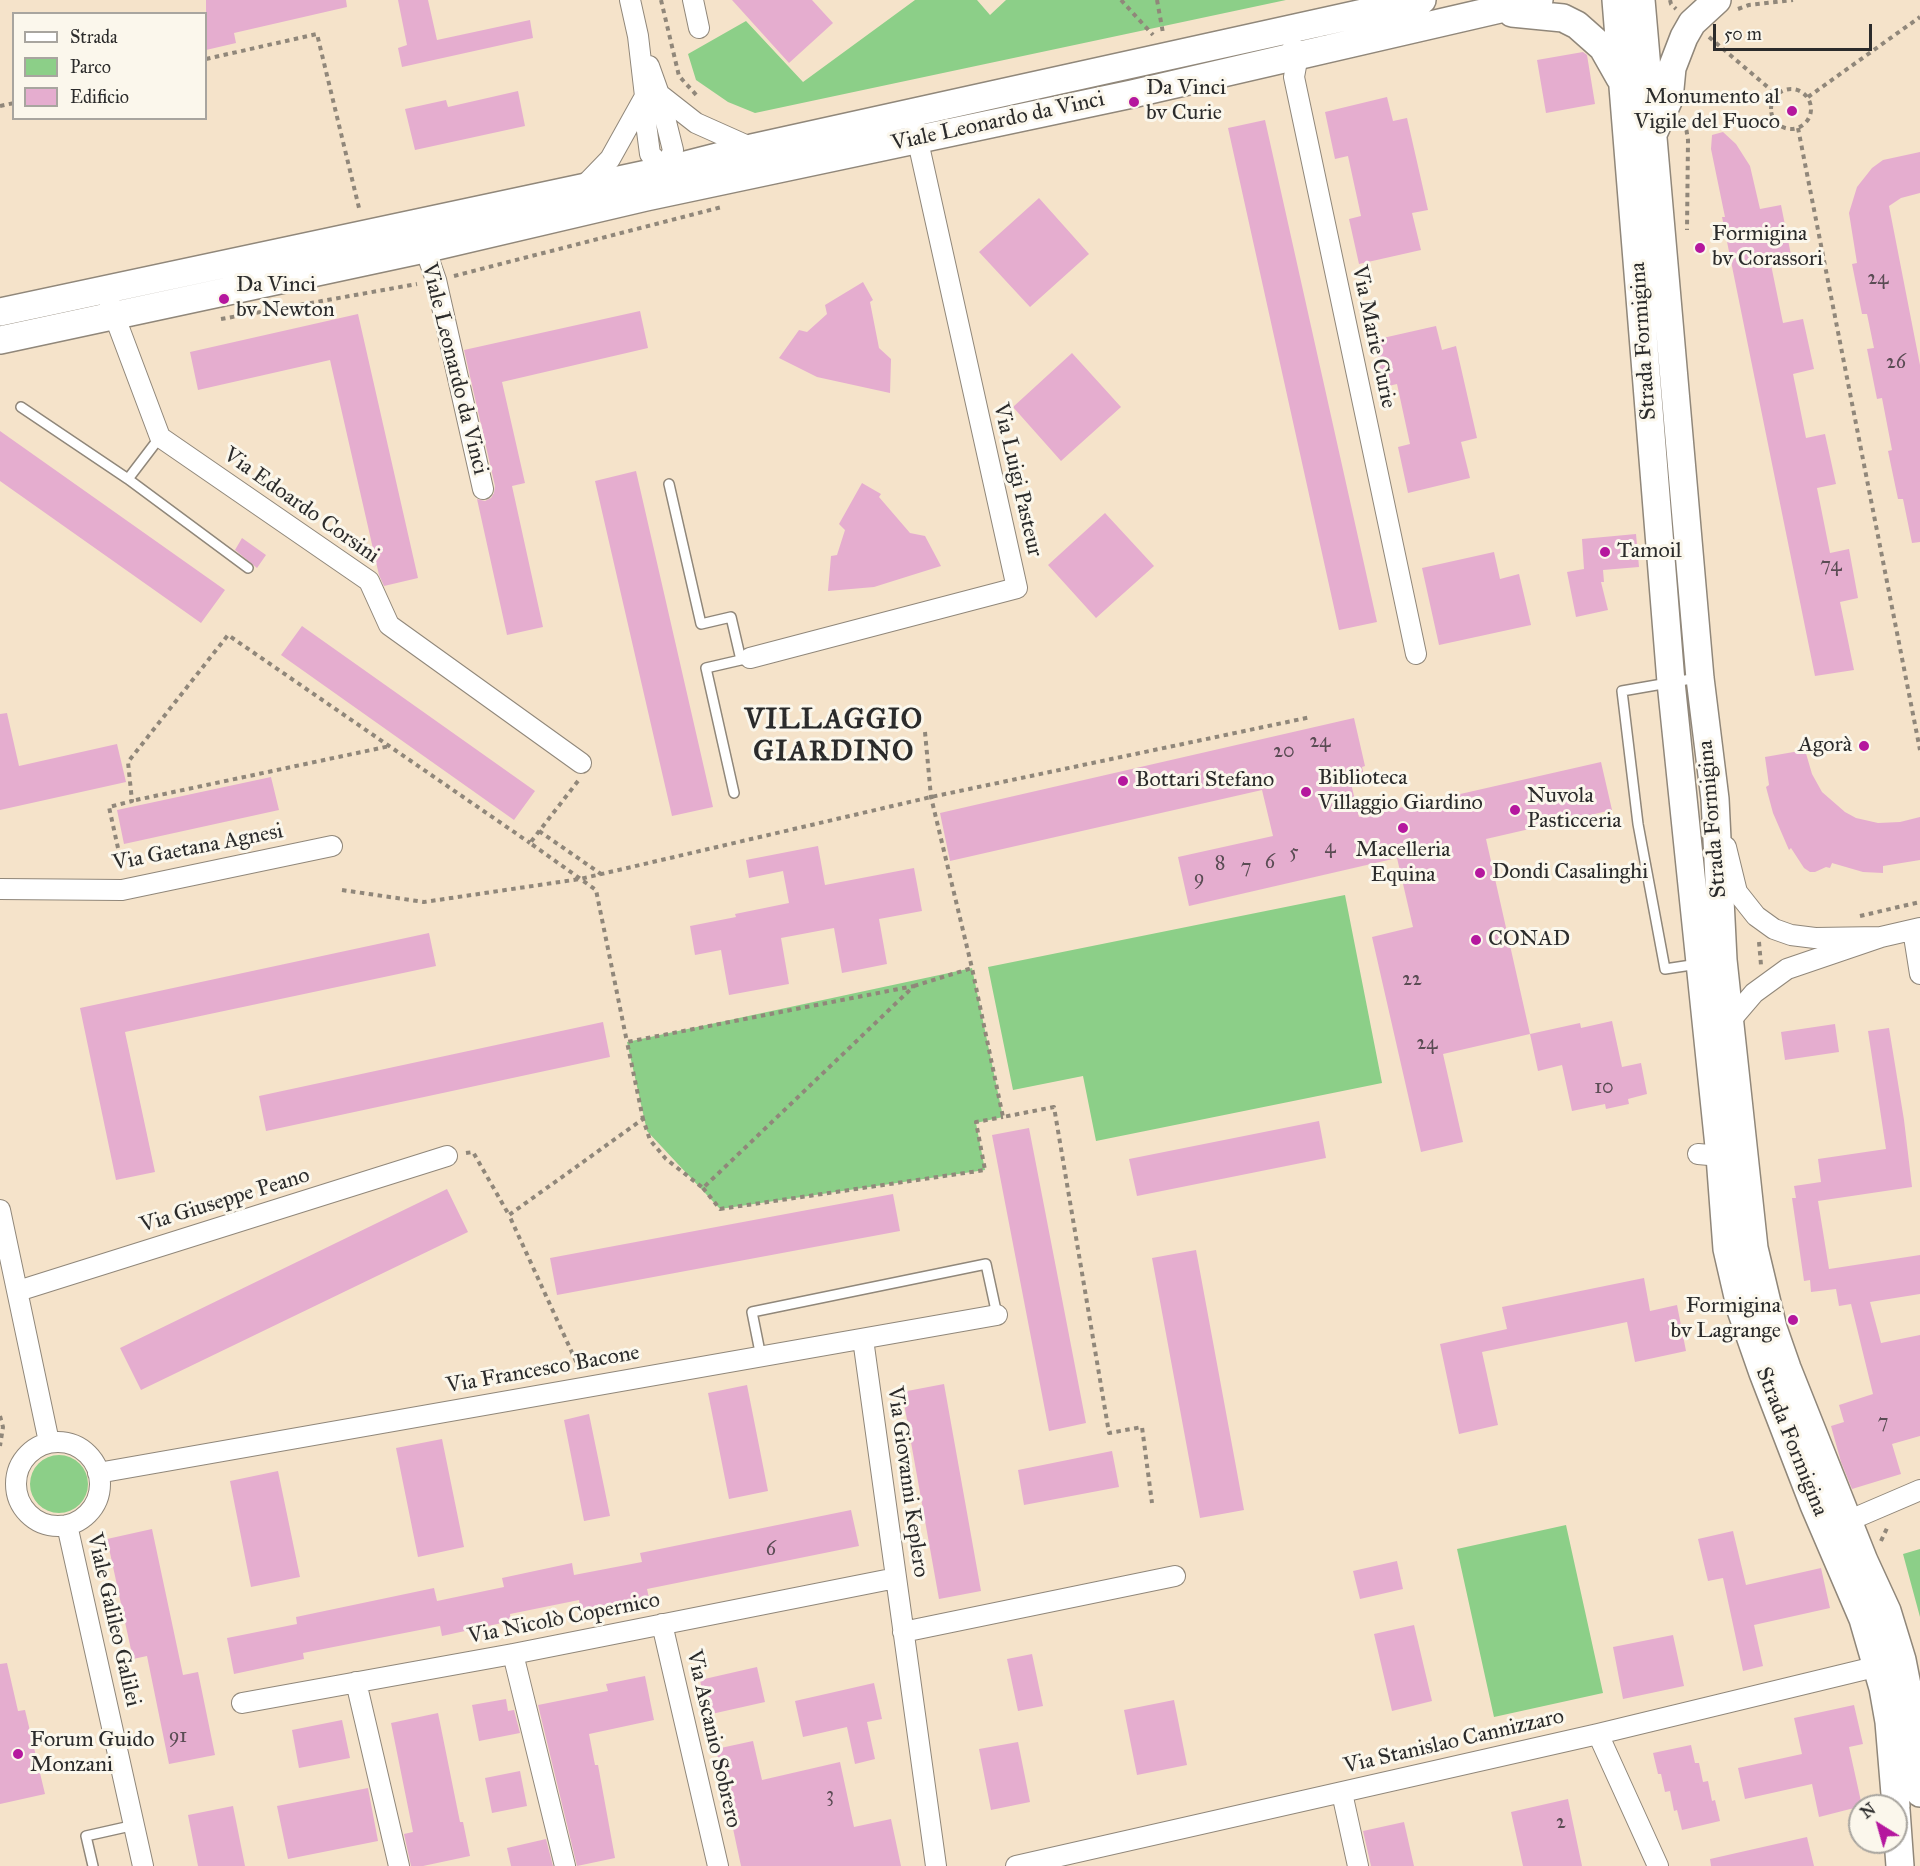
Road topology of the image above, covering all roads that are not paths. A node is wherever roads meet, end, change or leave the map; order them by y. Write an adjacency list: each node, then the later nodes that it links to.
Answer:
1 (630, 0): 13 (street)
2 (693, 0): 9 (street)
3 (1422, 0): 10 (street, Viale Leonardo da Vinci)
4 (1539, 0): 8 (street, Viale Leonardo da Vinci)
5 (1616, 0): 12 (street, Strada Formigina)
6 (1641, 0): 15 (street, Strada Formigina)
7 (1724, 6): 15 (street)
8 (1490, 10): 11 (street, Viale Leonardo da Vinci); 12 (street)
9 (699, 28)
10 (1284, 31): 11 (street); 14 (street, Viale Leonardo da Vinci)
11 (1298, 55): 16 (street, Viale Leonardo da Vinci); 33 (street, Via Marie Curie)
12 (1624, 85): 36 (street, Strada Formigina)
13 (652, 95): 17 (street); 18 (street); 19 (street)
14 (912, 113): 16 (street, Via Luigi Pasteur); 17 (street, Viale Leonardo da Vinci)
15 (1653, 136): 35 (street, Strada Formigina)
16 (917, 140): 20 (street, Viale Leonardo da Vinci); 34 (street, Via Luigi Pasteur)
17 (752, 148): 18 (street, Viale Leonardo da Vinci)
18 (666, 170): 19 (street, Viale Leonardo da Vinci); 20 (street)
19 (582, 188): 21 (street, Viale Leonardo da Vinci)
20 (646, 197): 22 (street, Viale Leonardo da Vinci)
21 (417, 223): 22 (street, Viale Leonardo da Vinci); 23 (street, Viale Leonardo da Vinci)
22 (424, 249): 25 (street, Viale Leonardo da Vinci); 31 (street, Viale Leonardo da Vinci)
23 (106, 290): 24 (street, Viale Leonardo da Vinci); 25 (street)
24 (0, 312)
25 (114, 316): 26 (street, Viale Leonardo da Vinci); 28 (street)
26 (0, 340)
27 (21, 408): 29 (lane)
28 (160, 437): 29 (lane); 37 (street, Via Edoardo Corsini)
29 (128, 480): 32 (lane)
30 (669, 484): 34 (lane)
31 (483, 489)
32 (248, 568)
33 (1416, 654)
34 (746, 659): 38 (lane)
35 (1700, 678): 36 (lane); 39 (street, Strada Formigina)
36 (1671, 682): 44 (street, Strada Formigina); 44 (lane)
37 (581, 762)
38 (734, 793)
39 (1715, 799): 43 (street); 44 (street, Strada Formigina)
40 (332, 846): 41 (street, Via Gaetana Agnesi)
41 (0, 889)
42 (1916, 929): 43 (street); 45 (street)
43 (1881, 937): 46 (street)
44 (1712, 962): 46 (street, Strada Formigina); 48 (street, Strada Formigina)
45 (1920, 974)
46 (1730, 1021): 48 (street, Strada Formigina)
47 (447, 1156): 50 (street, Via Giuseppe Peano)
48 (1720, 1156): 59 (street, Strada Formigina)
49 (0, 1210): 50 (street)
50 (18, 1291): 54 (street)
51 (997, 1315): 52 (street, Via Francesco Bacone); 53 (lane)
52 (862, 1339): 53 (street, Via Francesco Bacone); 61 (street, Via Giovanni Keplero)
53 (761, 1357): 55 (street, Via Francesco Bacone)
54 (50, 1442): 55 (street); 56 (street)
55 (98, 1473): 58 (street)
56 (8, 1488): 58 (street)
57 (1920, 1490): 59 (street)
58 (67, 1525): 72 (street, Viale Galileo Galilei)
59 (1837, 1526): 65 (street, Strada Formigina)
60 (1175, 1576): 63 (street)
61 (896, 1578): 62 (street, Via Nicolò Copernico); 63 (street, Via Giovanni Keplero)
62 (662, 1624): 64 (street, Via Nicolò Copernico); 77 (street, Via Ascanio Sobrero)
63 (903, 1632): 78 (street, Via Giovanni Keplero)
64 (513, 1654): 66 (street, Via Nicolò Copernico); 76 (street)
65 (1889, 1663): 68 (street, Via Stanislao Cannizzaro); 70 (street, Strada Formigina); 71 (street, Strada Formigina)
66 (356, 1683): 67 (street, Via Nicolò Copernico); 75 (street)
67 (242, 1703)
68 (1598, 1734): 69 (street, Via Stanislao Cannizzaro); 81 (street)
69 (1342, 1793): 79 (street, Via Stanislao Cannizzaro); 80 (street)
70 (1920, 1793)
71 (1895, 1794)
72 (135, 1825): 73 (lane); 74 (street, Viale Galileo Galilei)
73 (93, 1866)
74 (143, 1866)
75 (399, 1866)
76 (565, 1866)
77 (718, 1866)
78 (936, 1866)
79 (1016, 1866)
80 (1358, 1866)
81 (1658, 1866)

